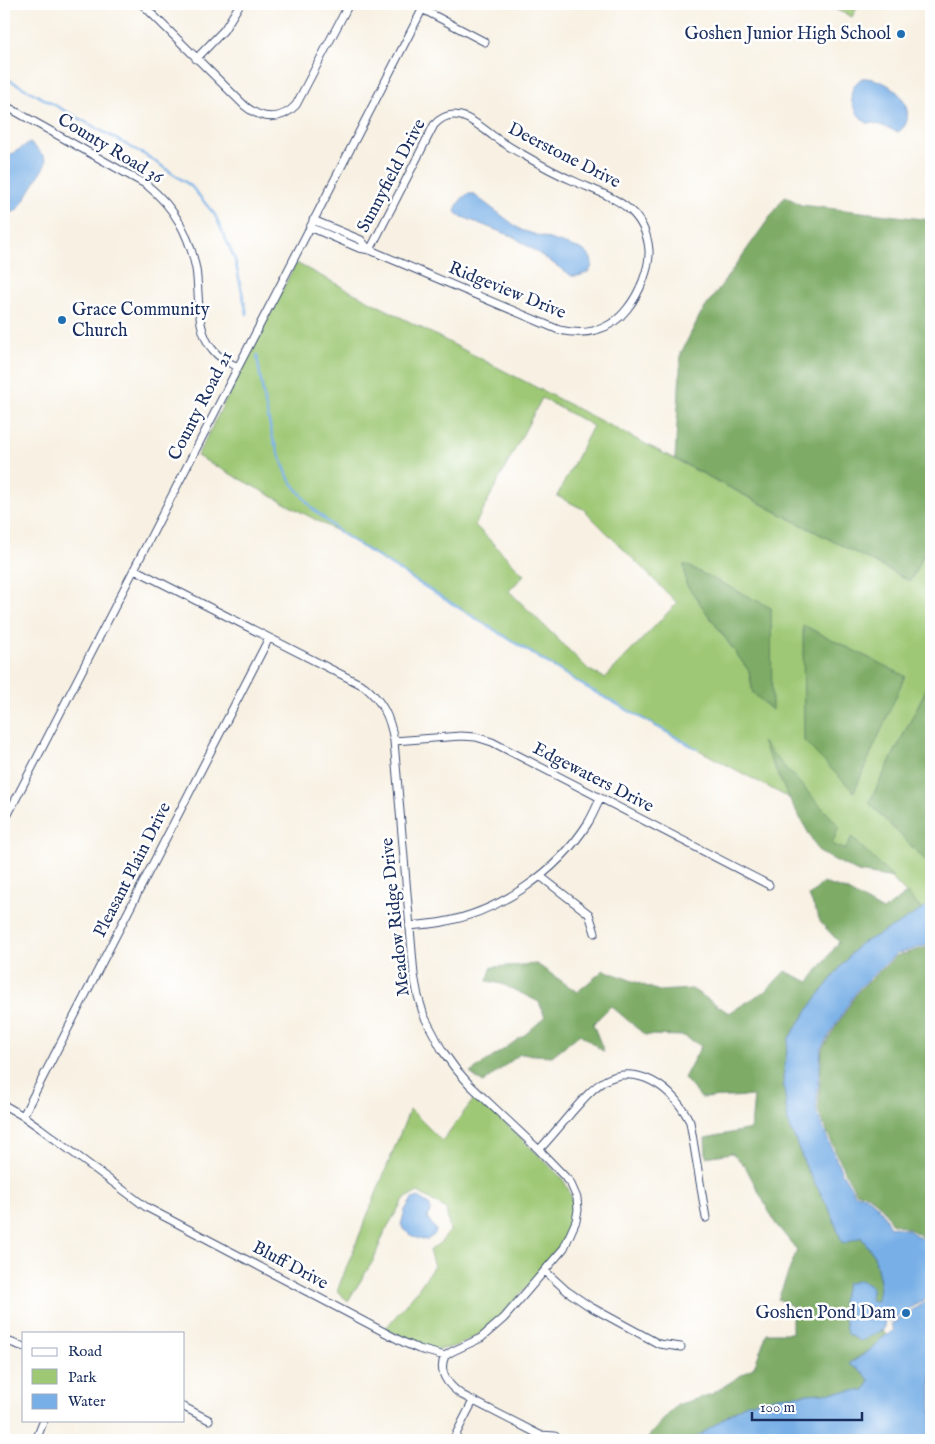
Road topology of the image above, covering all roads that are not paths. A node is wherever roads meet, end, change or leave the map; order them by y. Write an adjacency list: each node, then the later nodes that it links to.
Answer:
1 (142, 4): 6 (street)
2 (240, 4): 6 (street)
3 (349, 4): 6 (street)
4 (423, 6): 5 (street); 10 (street, County Road 21)
5 (486, 42)
6 (196, 58)
7 (4, 105): 12 (street, County Road 36)
8 (443, 118): 9 (street, Deerstone Drive); 11 (street, Sunnyfield Drive)
9 (640, 221): 11 (street, Ridgeview Drive)
10 (311, 223): 11 (street, Ridgeview Drive); 12 (street, County Road 21)
11 (370, 250)
12 (238, 367): 13 (street, County Road 21)
13 (134, 569): 14 (street, Meadow Ridge Drive); 17 (street, County Road 21)
14 (269, 638): 15 (street, Meadow Ridge Drive); 23 (street, Pleasant Plain Drive)
15 (394, 742): 16 (street, Edgewaters Drive); 20 (street, Meadow Ridge Drive)
16 (600, 799): 18 (street); 19 (street, Edgewaters Drive)
17 (4, 822)
18 (540, 876): 20 (street); 21 (street)
19 (769, 885)
20 (409, 926): 24 (street, Meadow Ridge Drive)
21 (596, 933)
22 (4, 1106): 23 (street, Bluff Drive)
23 (23, 1116): 30 (street, Bluff Drive)
24 (539, 1150): 25 (street); 26 (street, Meadow Ridge Drive)
25 (706, 1218)
26 (545, 1271): 29 (street); 30 (street, Meadow Ridge Drive)
27 (4, 1340): 28 (street)
28 (22, 1346)
29 (681, 1346)
30 (445, 1356): 31 (street)
31 (474, 1401): 35 (street); 37 (street)
32 (185, 1408): 33 (street)
33 (209, 1420)
34 (43, 1422): 36 (street)
35 (555, 1436)
36 (36, 1440)
37 (453, 1440)

